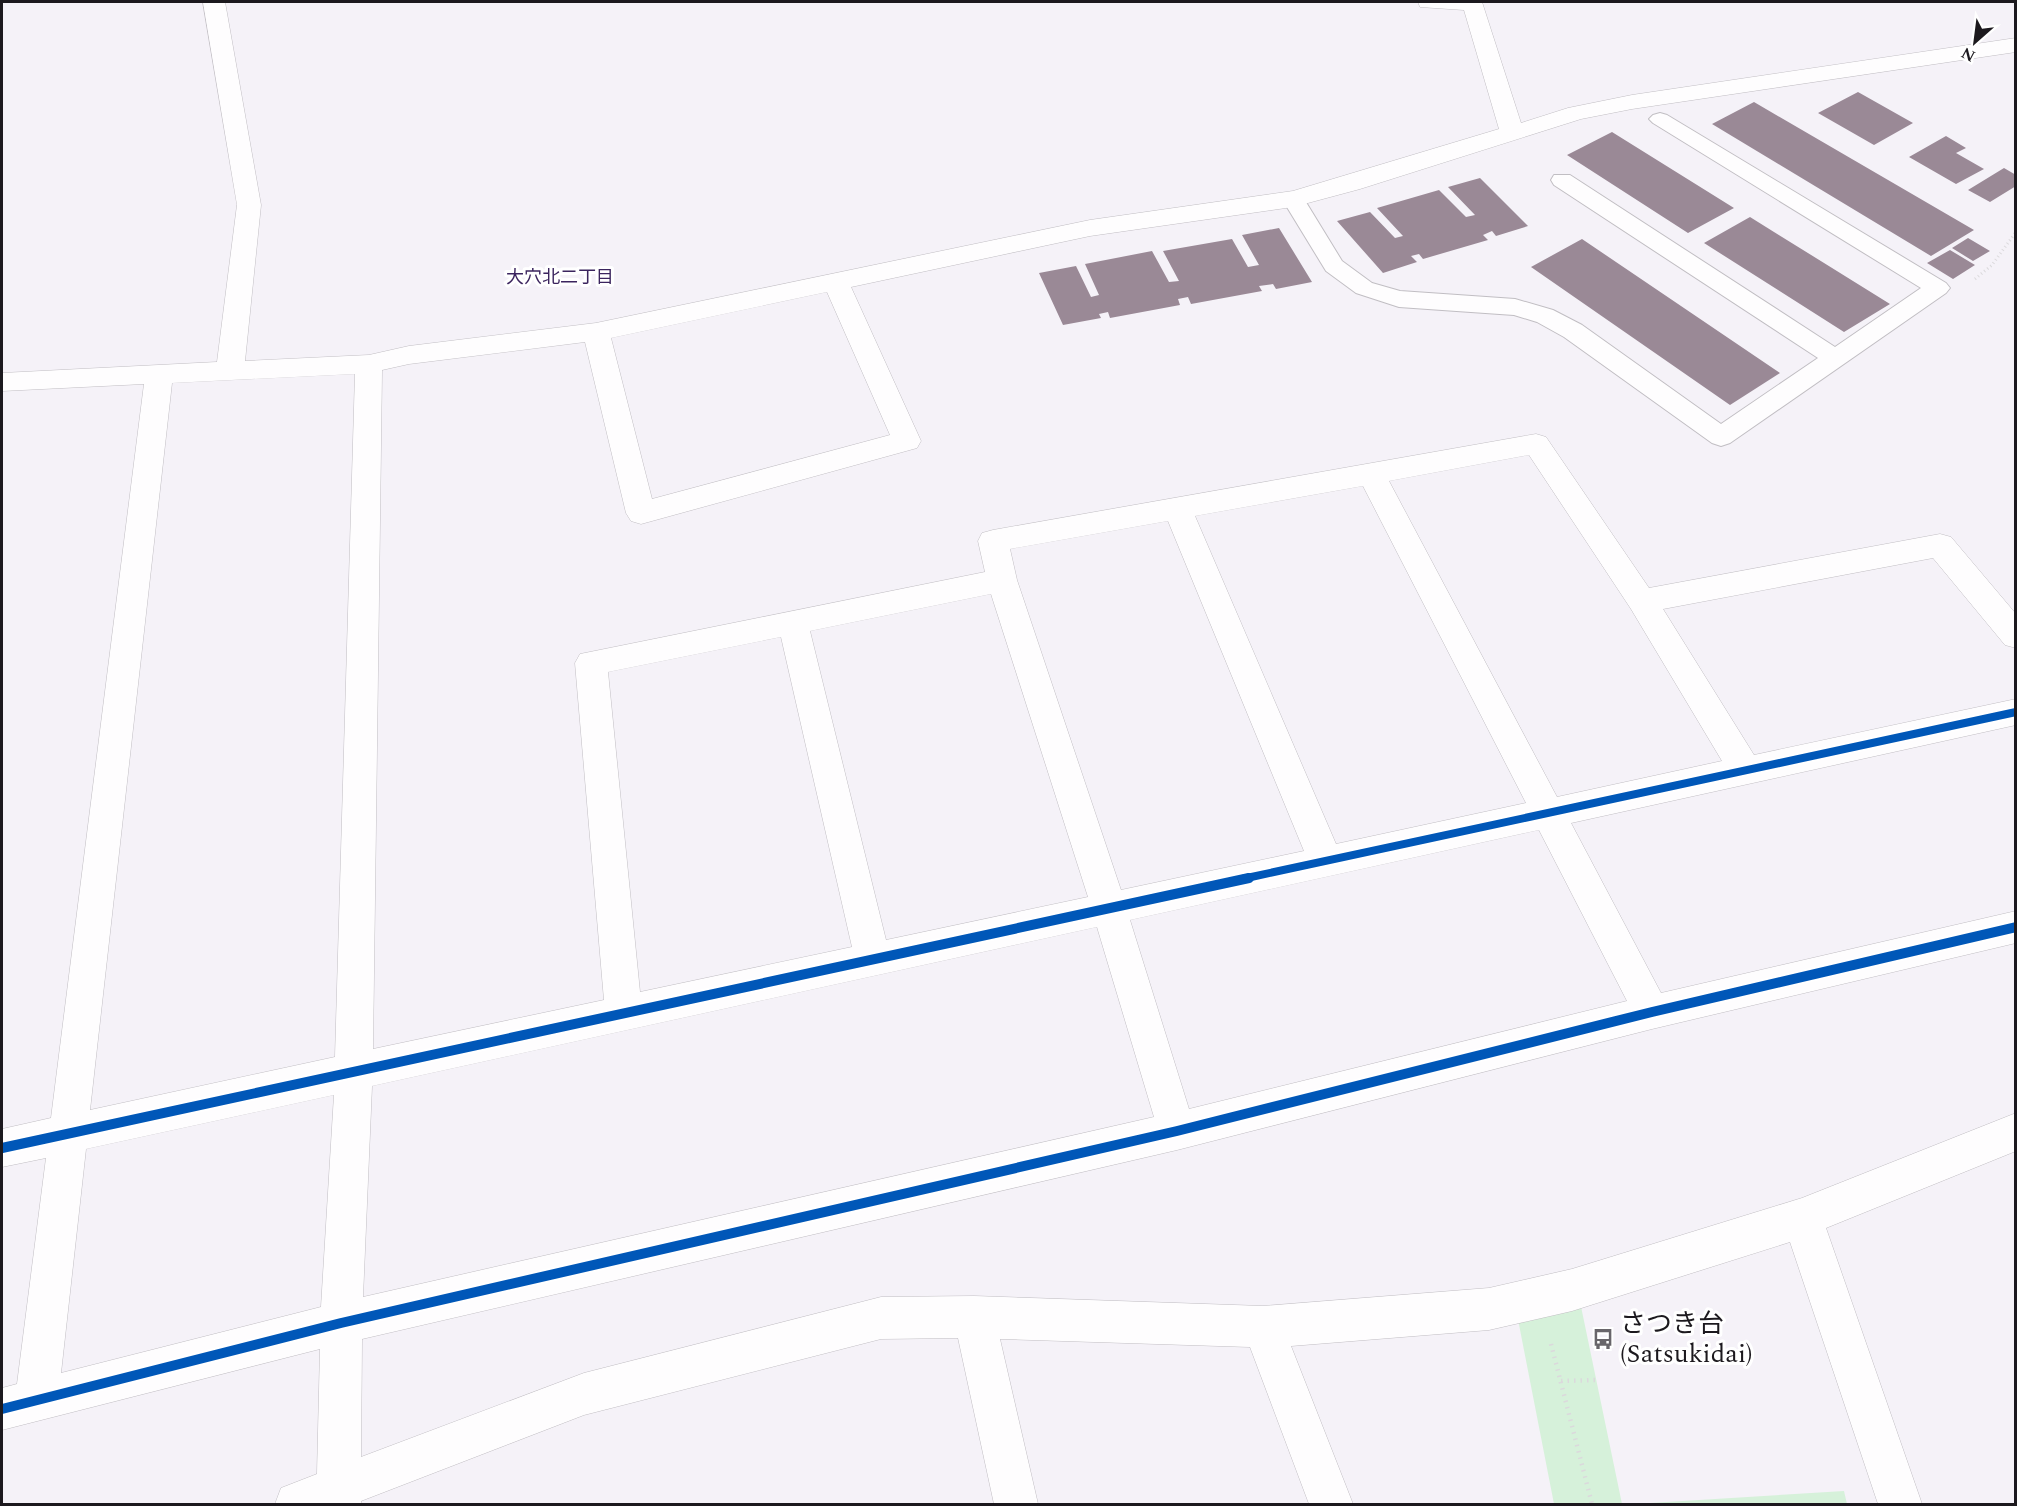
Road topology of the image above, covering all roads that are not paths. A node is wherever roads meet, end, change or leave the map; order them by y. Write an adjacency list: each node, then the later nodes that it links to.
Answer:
1 (214, 2): 12 (street)
2 (1428, 2): 5 (street)
3 (2016, 45): 5 (street)
4 (1660, 119): 10 (lane)
5 (1512, 132): 7 (street)
6 (1563, 180): 10 (lane)
7 (1293, 199): 8 (street); 10 (lane)
8 (836, 282): 9 (street); 9 (street)
9 (596, 332): 11 (street)
10 (1835, 358)
11 (369, 364): 12 (street); 30 (street)
12 (230, 370): 13 (street)
13 (159, 376): 14 (street); 33 (street)
14 (2, 382)
15 (1371, 474): 16 (street); 18 (street); 23 (street)
16 (1177, 508): 17 (street); 24 (street)
17 (1002, 579): 19 (street); 25 (street)
18 (1642, 601): 20 (street); 22 (street)
19 (793, 623): 27 (street); 29 (street)
20 (2016, 636)
21 (2016, 712): 22 (street)
22 (1746, 771): 23 (street)
23 (1548, 814): 24 (street); 28 (street)
24 (1326, 862): 25 (street)
25 (1109, 908): 27 (street); 31 (street)
26 (2016, 927): 28 (street)
27 (873, 960): 29 (street)
28 (1652, 1012): 31 (street)
29 (624, 1013): 30 (street)
30 (354, 1072): 33 (street); 37 (street)
31 (1177, 1131): 37 (street)
32 (2016, 1132): 35 (street)
33 (68, 1134): 34 (street); 39 (street)
34 (2, 1149)
35 (1802, 1218): 38 (street); 44 (street)
36 (974, 1317): 38 (street); 40 (street); 42 (street)
37 (341, 1323): 39 (street); 40 (street)
38 (1263, 1327): 43 (street)
39 (19, 1405)
40 (339, 1496): 41 (street)
41 (297, 1504)
42 (1016, 1504)
43 (1331, 1504)
44 (1900, 1504)

